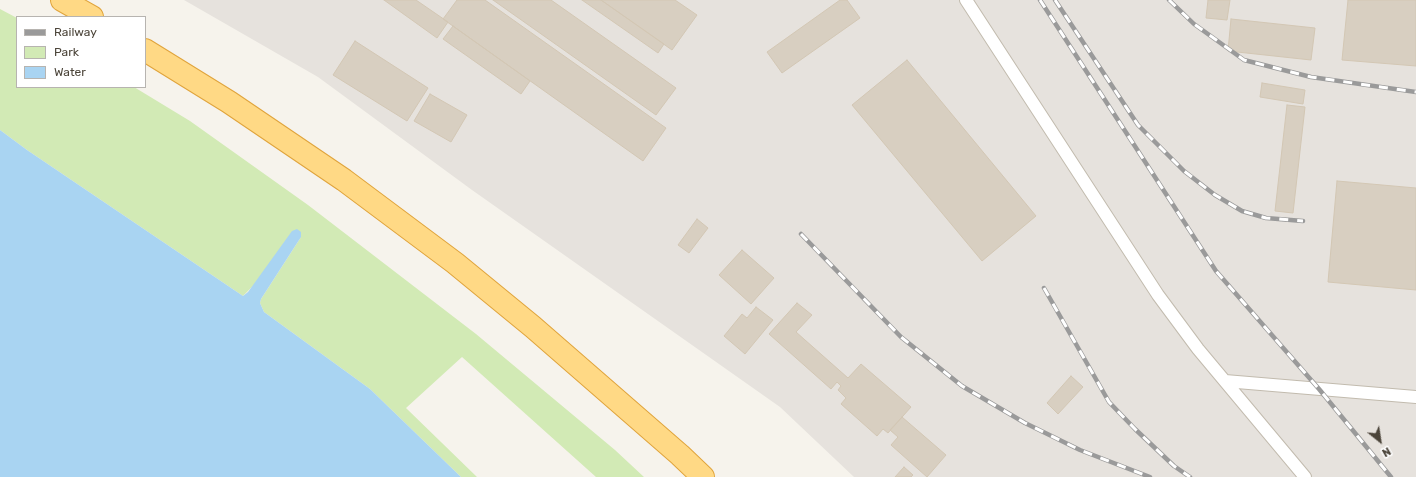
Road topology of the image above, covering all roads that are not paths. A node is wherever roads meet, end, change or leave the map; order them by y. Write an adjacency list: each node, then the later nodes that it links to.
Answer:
1 (62, 0): 3 (highway)
2 (966, 0): 5 (lane)
3 (90, 16)
4 (146, 51): 7 (highway)
5 (1224, 381): 6 (lane); 8 (lane)
6 (1416, 397)
7 (703, 477)
8 (1305, 477)

